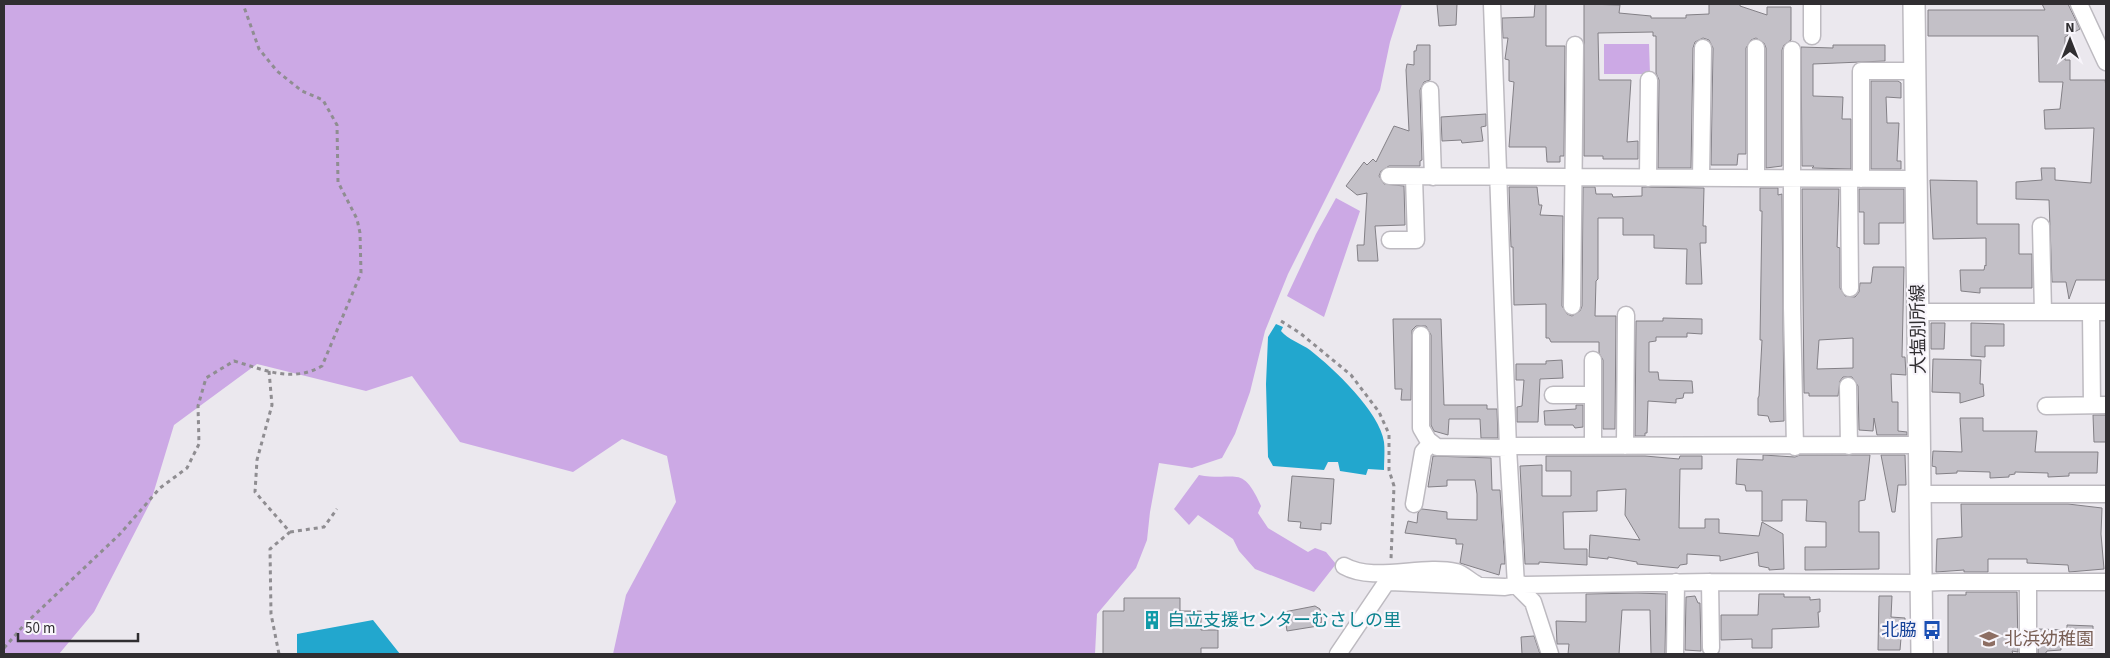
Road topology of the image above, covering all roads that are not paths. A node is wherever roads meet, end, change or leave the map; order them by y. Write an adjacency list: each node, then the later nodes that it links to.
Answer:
1 (1492, 4): 17 (street)
2 (1812, 4): 5 (street)
3 (1914, 4): 11 (main road, 大塩別所線)
4 (2079, 4): 10 (street)
5 (1812, 36)
6 (1575, 45): 18 (street)
7 (1703, 48): 20 (street)
8 (1756, 48): 21 (street)
9 (1792, 50): 22 (street)
10 (2106, 62)
11 (1915, 71): 23 (street); 24 (main road, 大塩別所線)
12 (1649, 80): 19 (street)
13 (1430, 90): 16 (street)
14 (1389, 176): 15 (street)
15 (1414, 177): 16 (street); 26 (street)
16 (1434, 177): 17 (street)
17 (1499, 177): 18 (street); 46 (street)
18 (1573, 178): 19 (street); 28 (street)
19 (1648, 178): 20 (street)
20 (1701, 178): 21 (street)
21 (1756, 178): 22 (street)
22 (1793, 179): 23 (street); 43 (street)
23 (1855, 179): 24 (street); 27 (street)
24 (1916, 179): 29 (main road, 大塩別所線)
25 (2041, 226): 30 (street)
26 (1390, 240)
27 (1850, 288)
28 (1572, 306)
29 (1918, 312): 30 (street); 45 (main road, 大塩別所線)
30 (2043, 312): 31 (street)
31 (2099, 312): 38 (street)
32 (1626, 315): 42 (street)
33 (1420, 335): 40 (street)
34 (1594, 360): 37 (street)
35 (1848, 386): 44 (street)
36 (1552, 395): 37 (street)
37 (1593, 395): 41 (street)
38 (2099, 405): 39 (street)
39 (2046, 406)
40 (1431, 443): 46 (street); 49 (street)
41 (1593, 446): 42 (street); 46 (street)
42 (1625, 446): 43 (street)
43 (1795, 446): 44 (street)
44 (1849, 446): 45 (street)
45 (1919, 446): 47 (main road, 大塩別所線)
46 (1508, 447): 55 (street)
47 (1919, 494): 48 (street); 56 (main road, 大塩別所線)
48 (2106, 494)
49 (1414, 504)
50 (1344, 566): 57 (street)
51 (1676, 582): 52 (street); 55 (street); 61 (street)
52 (1710, 582): 56 (street); 58 (street)
53 (2028, 582): 54 (street); 56 (street); 63 (street)
54 (2106, 582)
55 (1516, 584): 57 (street); 60 (street)
56 (1922, 584): 62 (main road, 大塩別所線)
57 (1478, 586): 59 (street)
58 (1710, 648)
59 (1338, 654)
60 (1550, 654)
61 (1675, 654)
62 (1922, 654)
63 (2028, 654)

